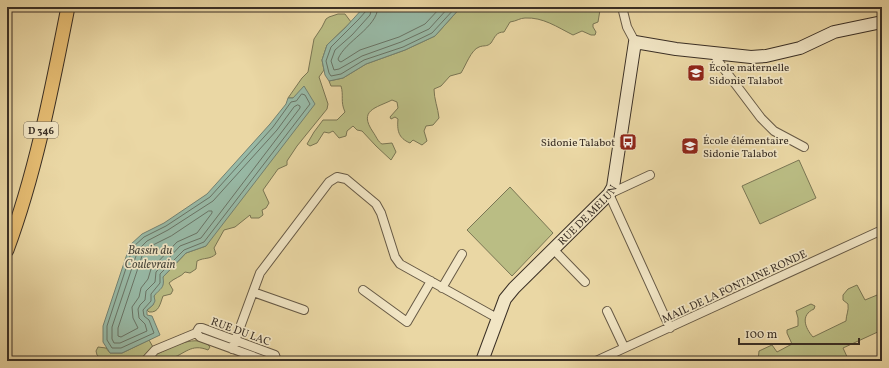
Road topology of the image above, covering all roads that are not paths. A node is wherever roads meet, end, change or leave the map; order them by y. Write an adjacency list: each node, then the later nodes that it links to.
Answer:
1 (68, 7): 11 (main road, D 346)
2 (622, 7): 4 (street)
3 (882, 22): 5 (street)
4 (635, 42): 5 (street); 8 (street, RUE DE MELUN)
5 (714, 54): 6 (street)
6 (804, 147)
7 (650, 175): 8 (street)
8 (609, 194): 10 (street, RUE DE MELUN); 21 (street)
9 (882, 230): 21 (street, MAIL DE LA FONTAINE RONDE)
10 (553, 249): 14 (street); 20 (street, RUE DE MELUN)
11 (7, 250)
12 (462, 254): 15 (street)
13 (431, 281): 15 (street); 16 (street); 17 (street)
14 (585, 282)
15 (442, 288): 20 (street)
16 (363, 290)
17 (253, 292): 18 (street); 23 (street)
18 (304, 310)
19 (607, 311): 24 (street)
20 (497, 318): 29 (street, RUE DE MELUN)
21 (670, 328): 24 (street, MAIL DE LA FONTAINE RONDE)
22 (196, 333): 23 (street, RUE DU LAC); 25 (street, RUE DU LAC); 26 (street, RUE DU LAC)
23 (235, 340): 25 (street); 28 (street, RUE DU LAC)
24 (624, 348): 30 (street, MAIL DE LA FONTAINE RONDE)
25 (232, 349): 27 (street, RUE DU LAC)
26 (145, 361)
27 (266, 361)
28 (277, 361)
29 (482, 361)
30 (596, 361)

